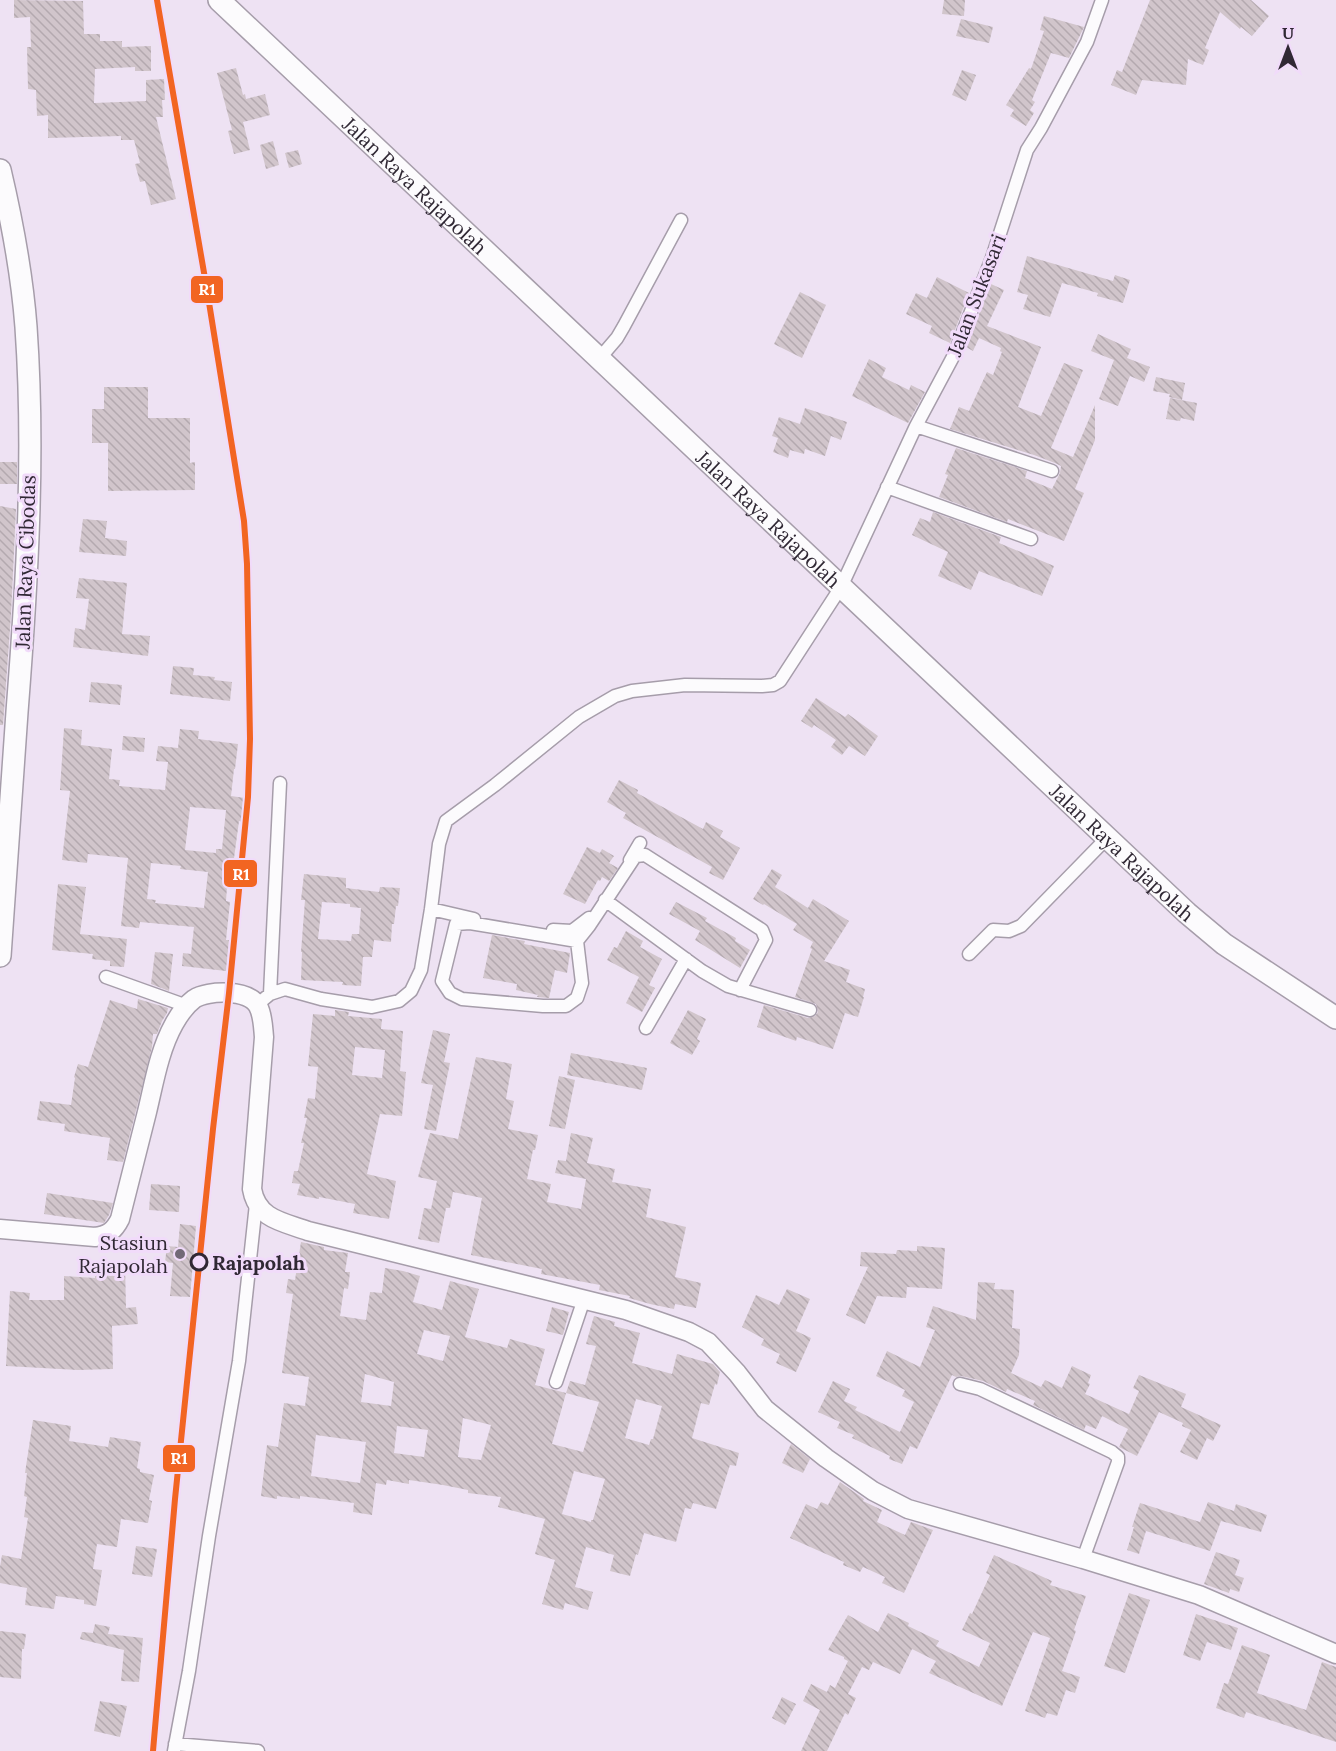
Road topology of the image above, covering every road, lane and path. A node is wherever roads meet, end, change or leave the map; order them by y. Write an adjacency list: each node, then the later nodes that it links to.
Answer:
1 (219, 0): 5 (highway, Jalan Raya Rajapolah)
2 (1102, 0): 6 (street, Jalan Sukasari)
3 (0, 170): 11 (highway, Jalan Raya Cibodas)
4 (681, 220): 5 (street)
5 (599, 359): 10 (highway, Jalan Raya Rajapolah)
6 (916, 426): 7 (street); 8 (street, Jalan Sukasari)
7 (1052, 471)
8 (887, 487): 9 (street); 10 (street, Jalan Sukasari)
9 (1031, 539)
10 (841, 587): 13 (highway, Jalan Raya Rajapolah); 16 (street, Jalan Sukasari)
11 (8, 733): 20 (highway, Jalan Raya Cibodas)
12 (280, 783): 24 (street)
13 (1107, 838): 19 (street); 27 (highway, Jalan Raya Rajapolah)
14 (640, 843): 15 (street)
15 (605, 900): 16 (street); 18 (street); 21 (street); 23 (street)
16 (431, 909): 17 (street); 24 (street)
17 (456, 924): 18 (street); 18 (street)
18 (577, 941)
19 (969, 954)
20 (0, 957)
21 (686, 959): 23 (street); 28 (street)
22 (106, 977): 25 (street)
23 (740, 990): 26 (street)
24 (264, 999): 25 (main road); 29 (main road)
25 (187, 1006): 30 (main road)
26 (810, 1010)
27 (1336, 1018)
28 (646, 1028)
29 (256, 1204): 31 (main road); 36 (street)
30 (0, 1229)
31 (584, 1299): 32 (street); 34 (main road)
32 (556, 1382)
33 (960, 1383): 34 (street)
34 (1083, 1559): 35 (main road)
35 (1336, 1654)
36 (175, 1747): 37 (street)
37 (258, 1751)

